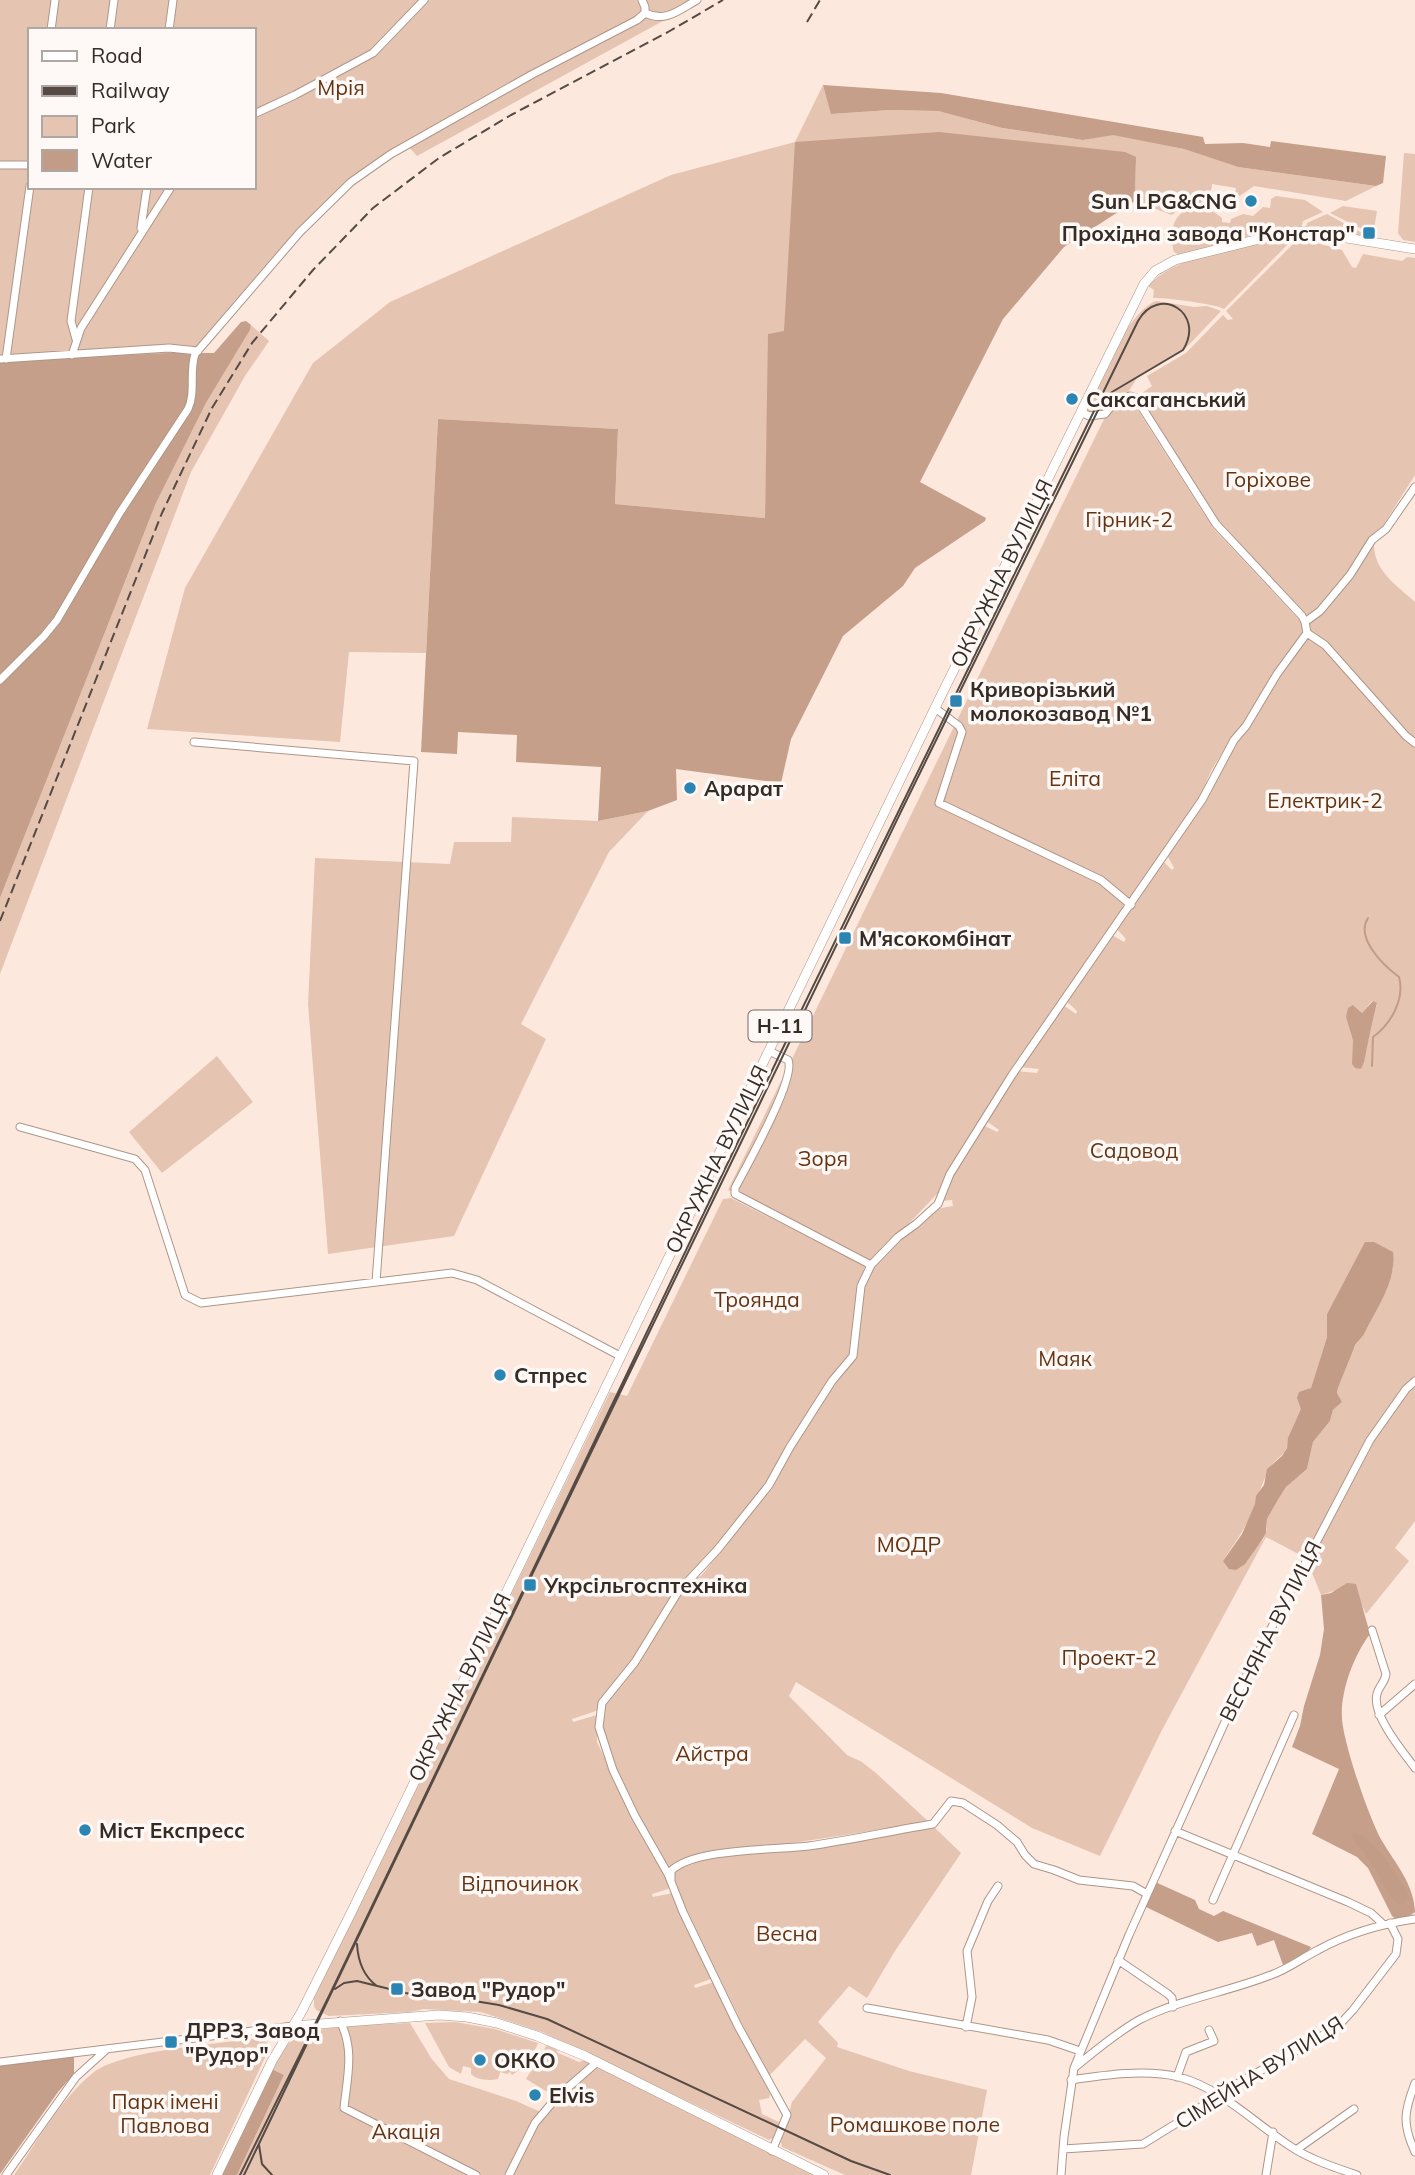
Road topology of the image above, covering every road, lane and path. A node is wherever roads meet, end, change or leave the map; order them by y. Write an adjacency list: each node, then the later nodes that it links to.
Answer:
1 (55, 0): 8 (street)
2 (114, 0): 9 (street)
3 (173, 0): 10 (street)
4 (424, 0): 11 (street)
5 (642, 0): 7 (street)
6 (696, 0): 7 (street)
7 (645, 13): 21 (street)
8 (51, 28)
9 (110, 28)
10 (169, 28)
11 (256, 113)
12 (0, 165): 13 (street)
13 (28, 165)
14 (30, 189): 23 (street)
15 (89, 189): 20 (street)
16 (147, 189): 18 (street)
17 (170, 189): 18 (street)
18 (141, 232): 20 (street)
19 (1415, 249): 24 (main road, ОКРУЖНА ВУЛИЦЯ / Н-11)
20 (76, 339): 22 (street)
21 (198, 351): 22 (street); 28 (street)
22 (72, 355): 23 (street)
23 (3, 359)
24 (1081, 412): 26 (street); 29 (main road, ОКРУЖНА ВУЛИЦЯ / Н-11)
25 (1415, 487): 26 (street)
26 (1306, 622): 27 (street)
27 (1307, 633): 31 (street); 32 (street)
28 (0, 680)
29 (935, 708): 32 (street); 33 (main road, ОКРУЖНА ВУЛИЦЯ / Н-11)
30 (194, 742): 36 (street)
31 (1415, 743)
32 (1131, 905): 35 (street)
33 (769, 1051): 35 (street); 37 (main road, ОКРУЖНА ВУЛИЦЯ / Н-11)
34 (20, 1127): 36 (street)
35 (872, 1265): 46 (street)
36 (376, 1282): 37 (street)
37 (620, 1356): 56 (main road, ОКРУЖНА ВУЛИЦЯ / Н-11)
38 (1415, 1381): 44 (street, ВЕСНЯНА ВУЛИЦЯ)
39 (1372, 1630): 42 (street)
40 (1415, 1684): 42 (street)
41 (1294, 1715): 45 (street)
42 (1379, 1715): 43 (street)
43 (1415, 1768)
44 (1175, 1831): 45 (street); 48 (street, ВЕСНЯНА ВУЛИЦЯ)
45 (1233, 1855): 49 (street); 51 (street)
46 (671, 1883): 48 (street); 72 (street)
47 (998, 1886): 57 (street)
48 (1147, 1894): 52 (street, ВЕСНЯНА ВУЛИЦЯ)
49 (1213, 1900)
50 (1415, 1919): 51 (street)
51 (1387, 1923): 53 (street); 67 (street, СІМЕЙНА ВУЛИЦЯ)
52 (1118, 1960): 53 (street); 60 (street, ВЕСНЯНА ВУЛИЦЯ)
53 (1173, 2007): 63 (street)
54 (867, 2008): 57 (street)
55 (340, 2021): 56 (main road); 62 (main road); 76 (street)
56 (293, 2026): 59 (street); 75 (main road, Н-11)
57 (967, 2027): 60 (street)
58 (1209, 2030): 64 (street)
59 (108, 2049): 61 (street); 74 (street)
60 (1080, 2051): 63 (street, ВЕСНЯНА ВУЛИЦЯ)
61 (0, 2062)
62 (596, 2063): 72 (main road); 77 (street)
63 (1074, 2068): 65 (street, ВЕСНЯНА ВУЛИЦЯ)
64 (1177, 2077): 65 (street); 67 (street)
65 (1071, 2080): 70 (street, ВЕСНЯНА ВУЛИЦЯ)
66 (1415, 2084): 73 (street)
67 (1217, 2095): 69 (street); 70 (street, СІМЕЙНА ВУЛИЦЯ)
68 (1354, 2109): 71 (street)
69 (1273, 2132): 71 (street); 80 (street)
70 (1063, 2149): 79 (street, ВЕСНЯНА ВУЛИЦЯ)
71 (1296, 2150): 81 (street)
72 (772, 2151): 78 (main road)
73 (1415, 2152)
74 (6, 2175)
75 (217, 2175)
76 (476, 2175)
77 (509, 2175)
78 (824, 2175)
79 (1061, 2175)
80 (1266, 2175)
81 (1357, 2175)

